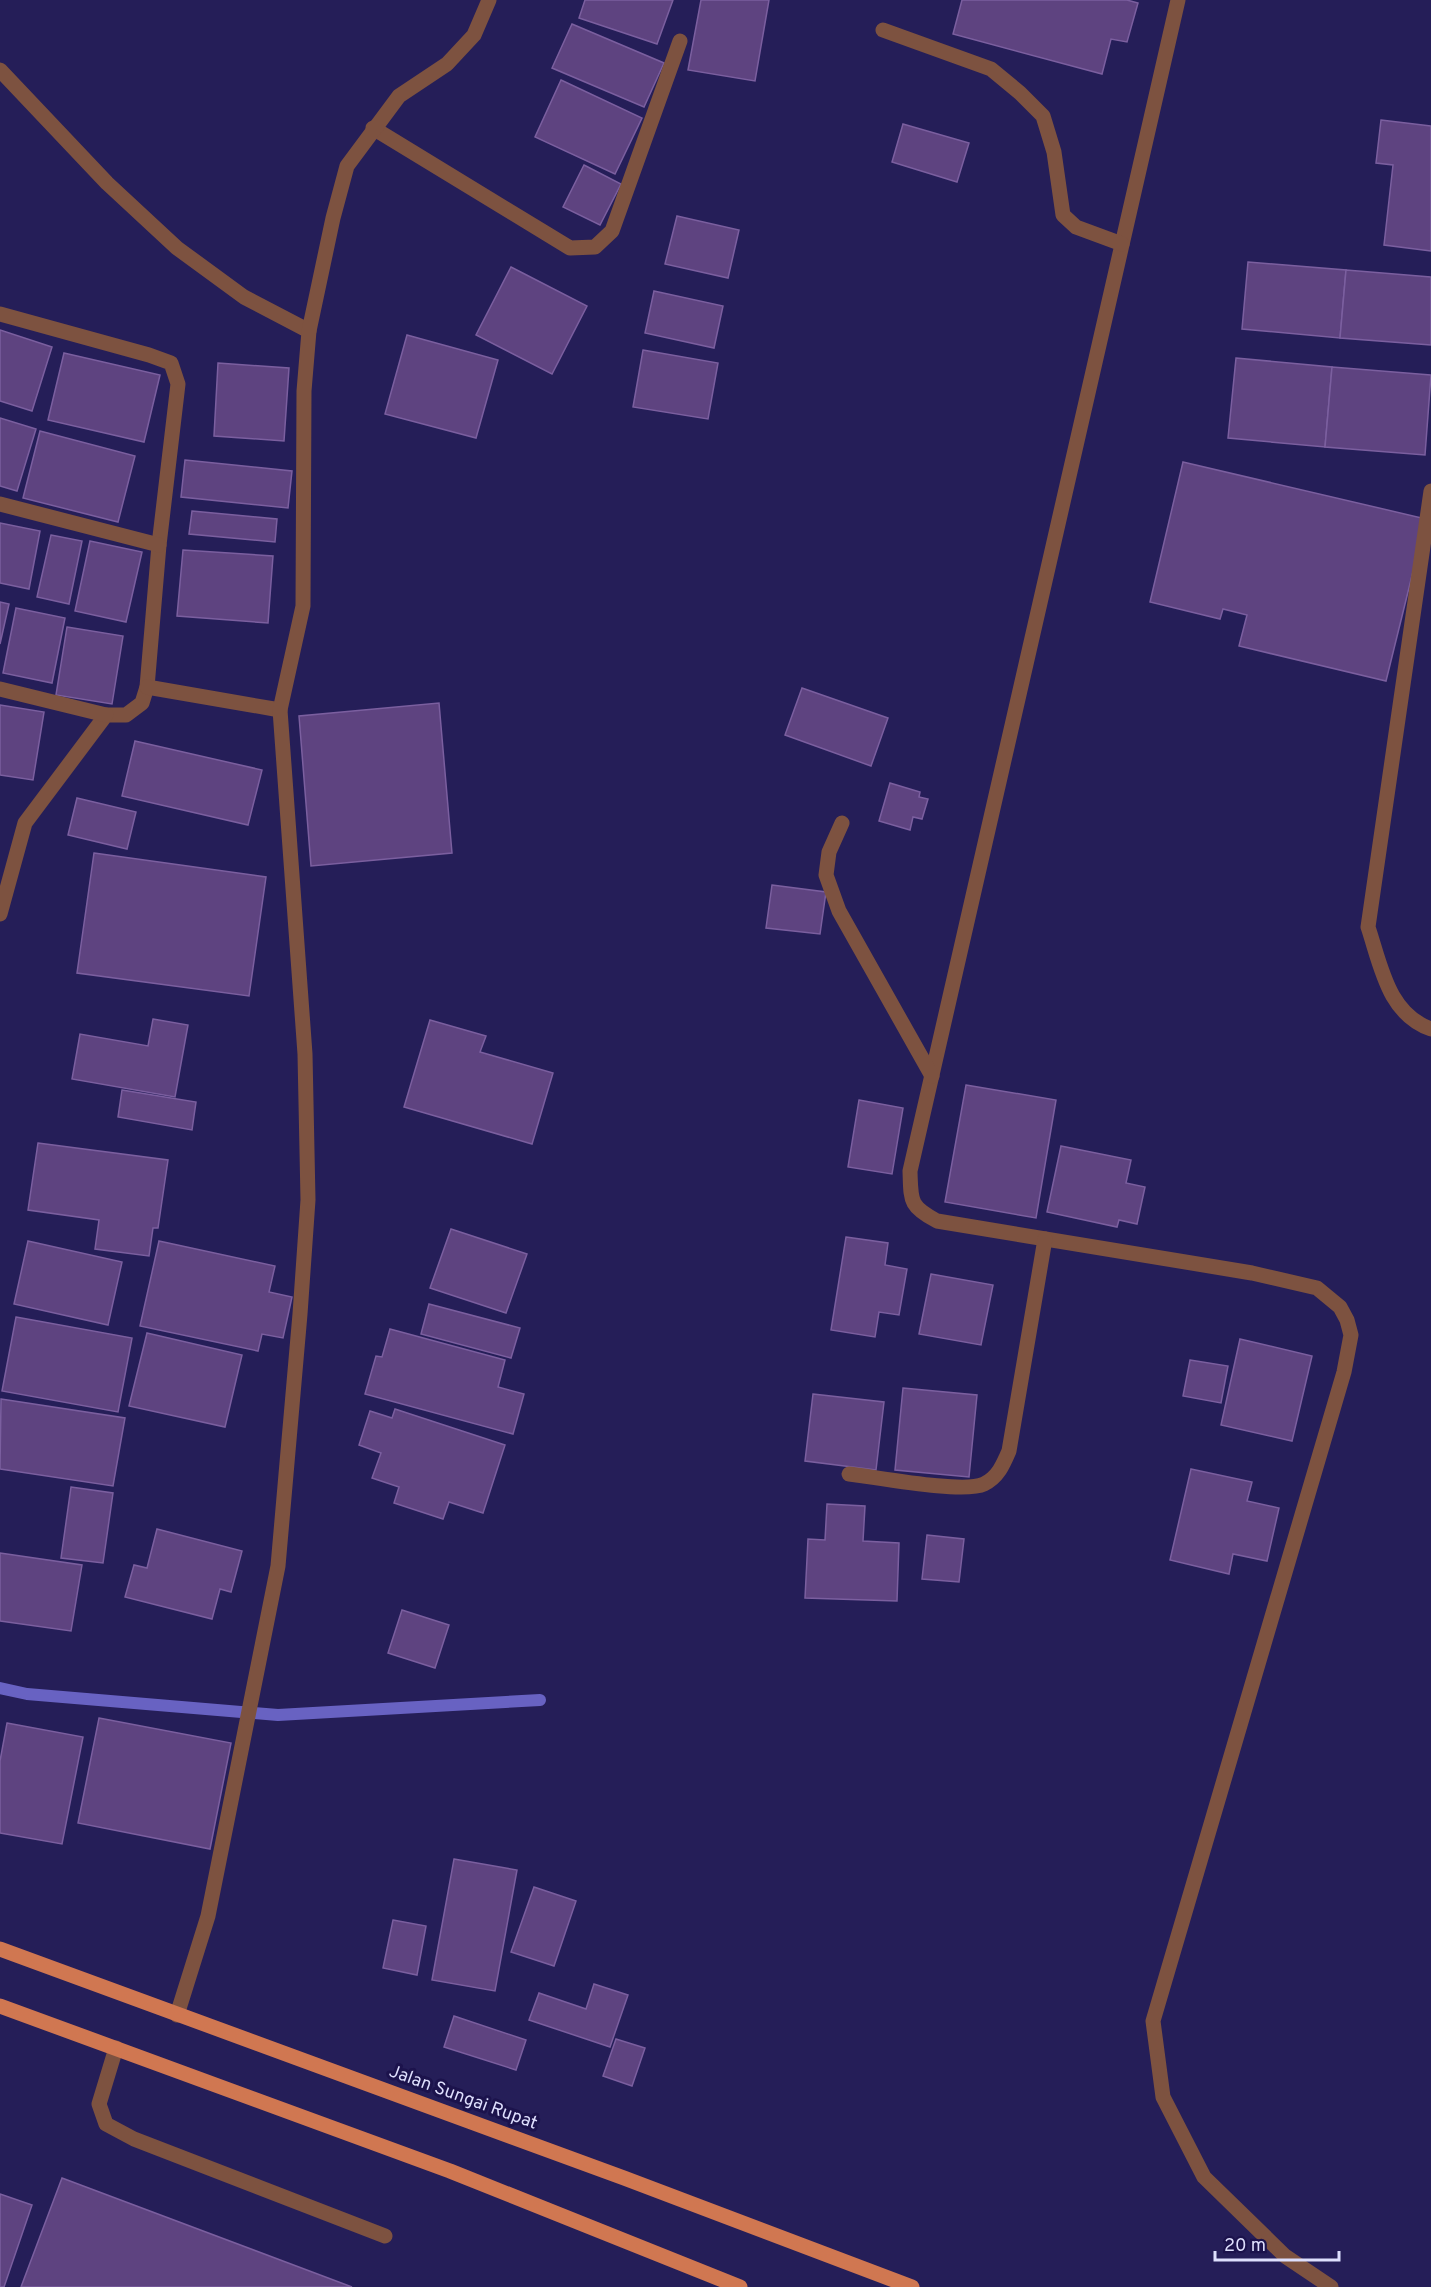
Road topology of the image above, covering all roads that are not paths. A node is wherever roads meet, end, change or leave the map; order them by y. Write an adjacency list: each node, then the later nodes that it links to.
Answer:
1 (489, 0): 6 (street)
2 (1178, 0): 7 (street)
3 (883, 30): 7 (street)
4 (680, 41): 6 (street)
5 (0, 70): 9 (street)
6 (373, 128): 9 (street)
7 (1122, 244): 20 (street)
8 (0, 314): 12 (street)
9 (309, 332): 15 (street)
10 (1431, 491): 19 (street)
11 (0, 504): 12 (street)
12 (159, 545): 13 (street)
13 (147, 687): 15 (street); 16 (street)
14 (0, 689): 16 (street)
15 (280, 710): 25 (street)
16 (106, 715): 18 (street)
17 (842, 823): 20 (street)
18 (0, 914)
19 (1431, 1029)
20 (932, 1077): 21 (street)
21 (1045, 1239): 22 (street); 30 (street)
22 (849, 1474)
23 (0, 1949): 25 (main road, Jalan Sungai Rupat)
24 (0, 2006): 26 (main road)
25 (177, 2015): 29 (main road, Jalan Sungai Rupat)
26 (116, 2048): 27 (street); 28 (main road)
27 (385, 2236)
28 (740, 2287)
29 (912, 2287)
30 (1330, 2287)

